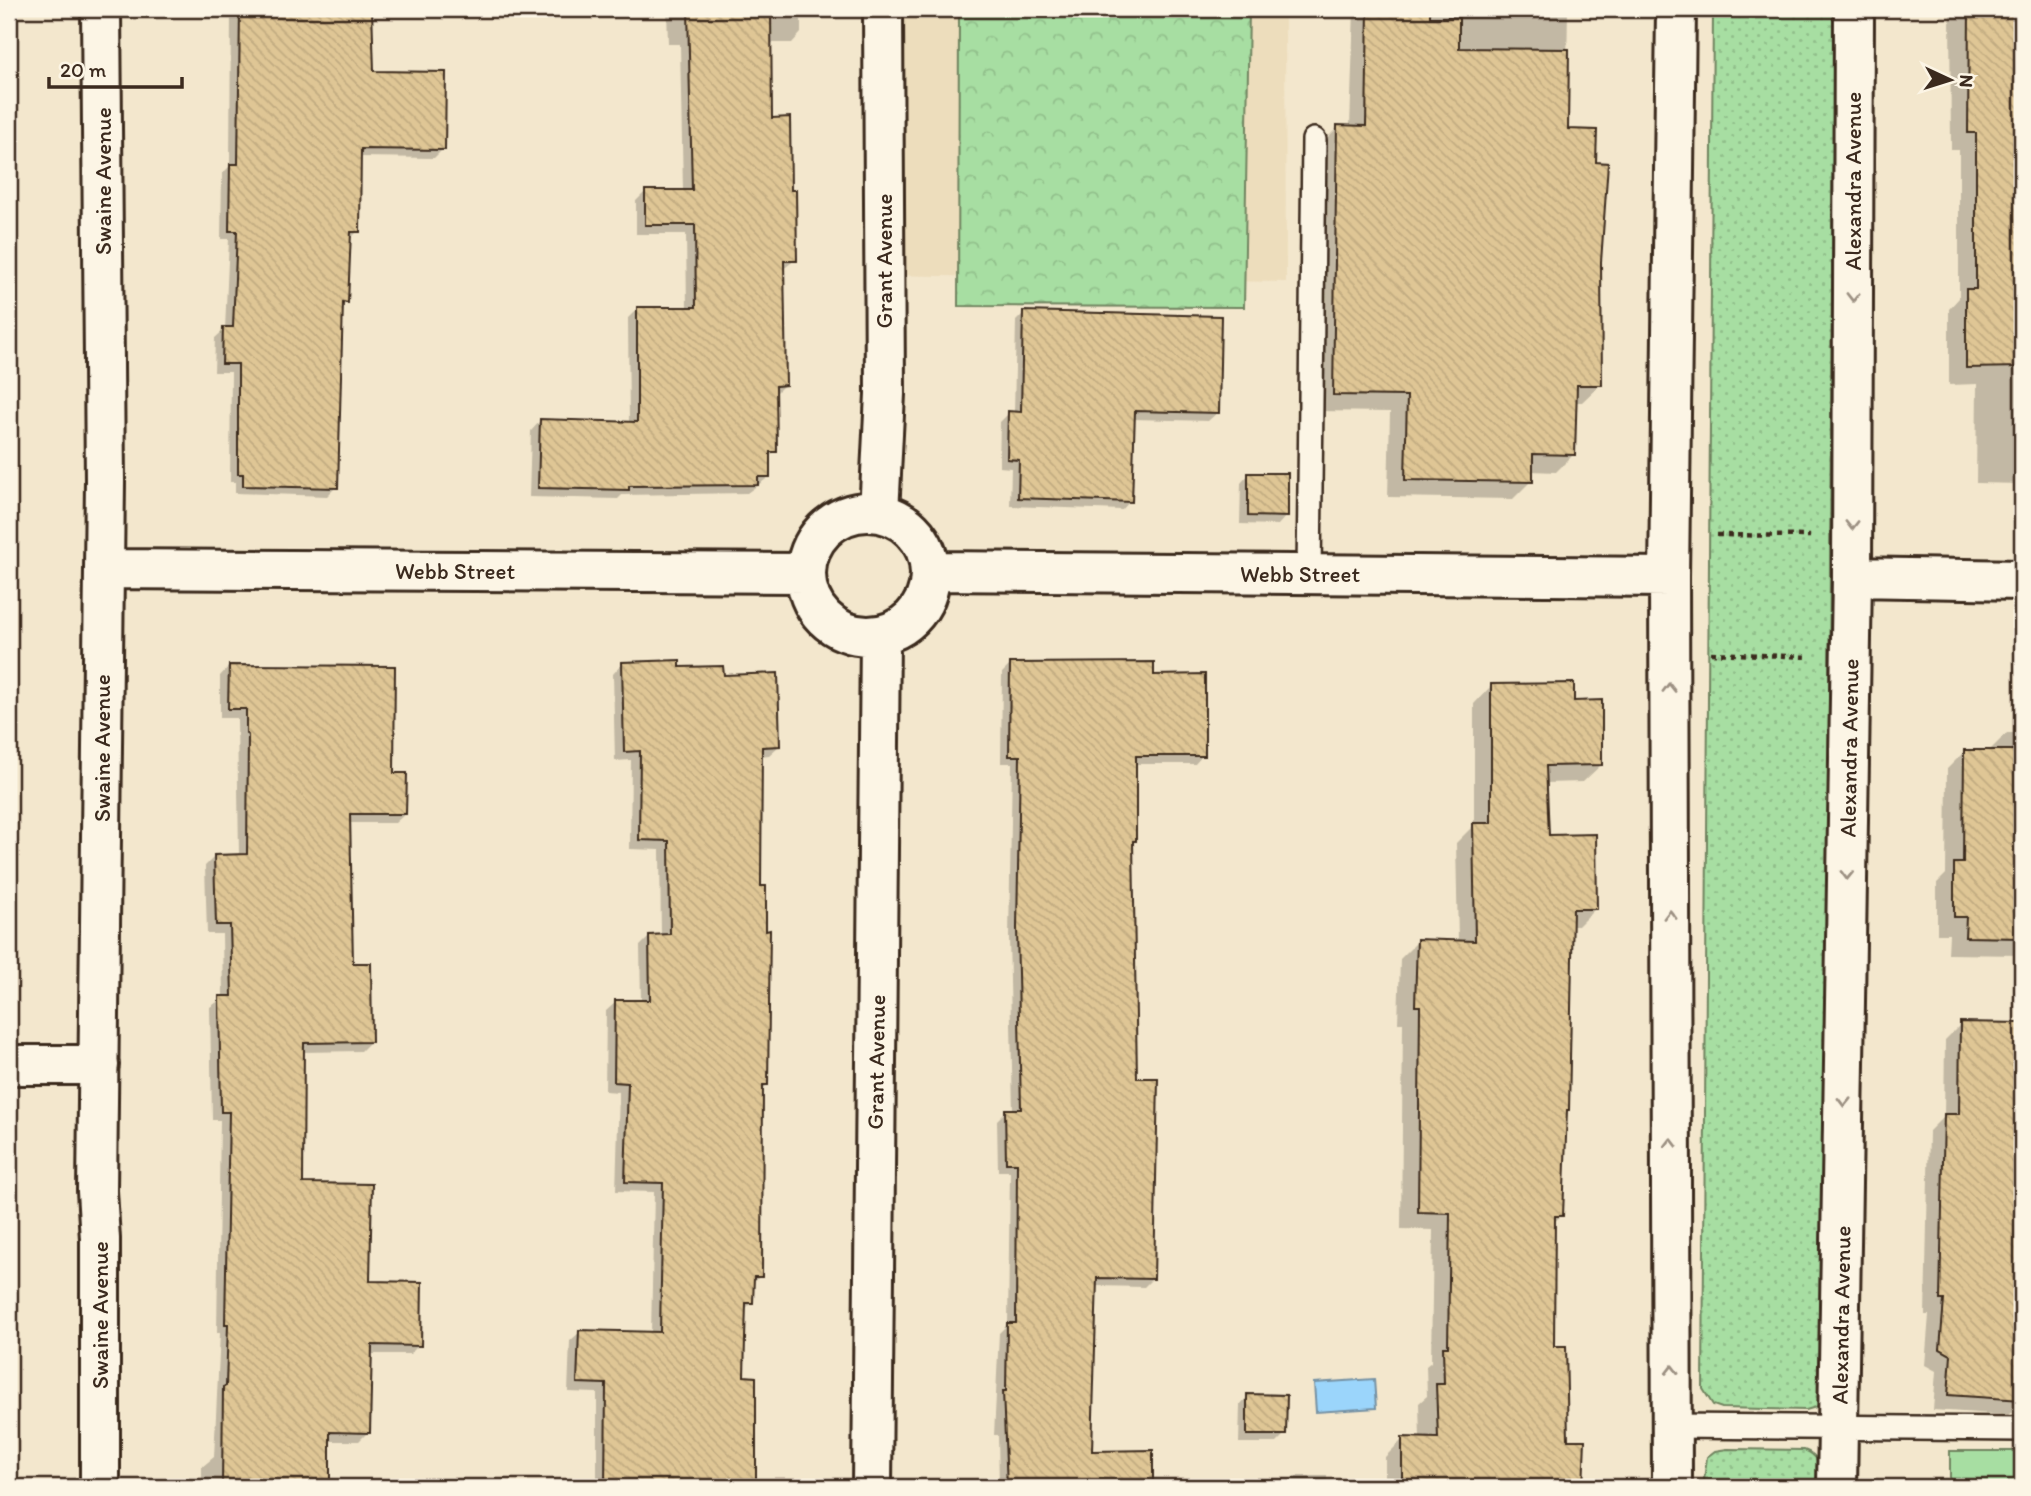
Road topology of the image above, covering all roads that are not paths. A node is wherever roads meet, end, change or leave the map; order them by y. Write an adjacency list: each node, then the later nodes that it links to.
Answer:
1 (101, 9): 7 (street, Swaine Avenue)
2 (883, 9): 6 (street, Grant Avenue)
3 (1676, 9): 11 (street)
4 (1854, 9): 12 (street, Alexandra Avenue, one-way to 12)
5 (1314, 140): 10 (lane)
6 (879, 513): 8 (street); 9 (street)
7 (104, 569): 9 (street, Webb Street); 16 (street, Swaine Avenue)
8 (931, 571): 10 (street, Webb Street); 14 (street)
9 (806, 573): 14 (street)
10 (1309, 574): 11 (street, Webb Street)
11 (1669, 577): 17 (street, one-way to 11)
12 (1852, 577): 13 (street); 18 (street, Alexandra Avenue, one-way to 18)
13 (2022, 580)
14 (880, 636): 21 (street, Grant Avenue)
15 (9, 1065): 16 (street)
16 (99, 1065): 20 (street, Swaine Avenue)
17 (1672, 1426): 18 (lane); 22 (street)
18 (1839, 1426): 19 (lane); 23 (street, Alexandra Avenue)
19 (2022, 1429)
20 (100, 1487)
21 (872, 1487)
22 (1672, 1487)
23 (1837, 1487)

